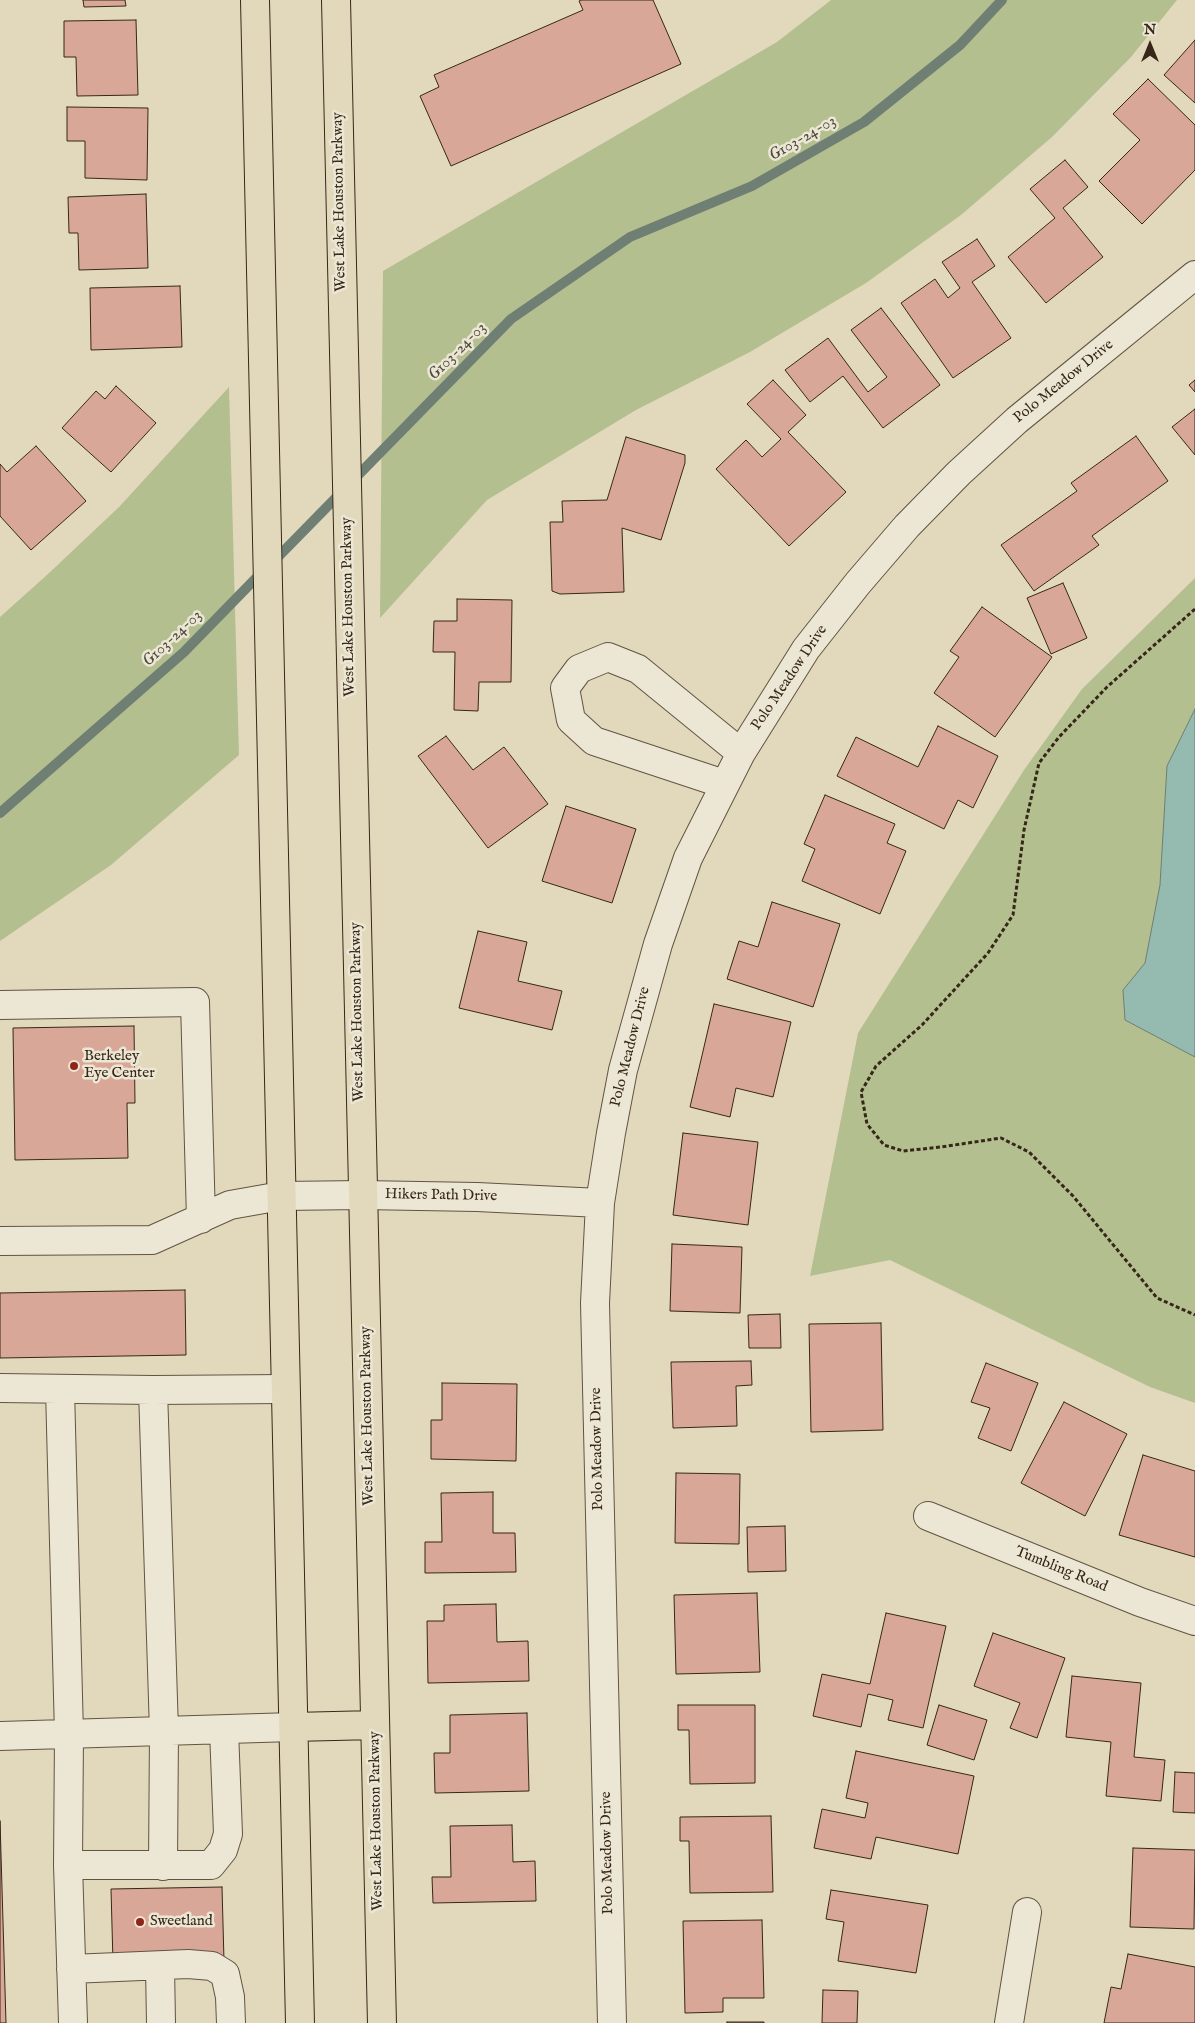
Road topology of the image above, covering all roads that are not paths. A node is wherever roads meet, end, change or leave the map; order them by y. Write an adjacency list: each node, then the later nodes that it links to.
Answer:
1 (255, 0): 8 (main road)
2 (336, 0): 7 (main road, West Lake Houston Parkway)
3 (1195, 275): 4 (street, Polo Meadow Drive)
4 (741, 752): 5 (street, Polo Meadow Drive); 5 (street)
5 (724, 784): 9 (street, Polo Meadow Drive)
6 (0, 1005): 10 (street)
7 (362, 1195): 8 (street, Hikers Path Drive); 9 (street, Hikers Path Drive); 18 (main road, West Lake Houston Parkway)
8 (281, 1196): 10 (street, Hikers Path Drive); 14 (main road)
9 (600, 1203): 34 (street, Polo Meadow Drive)
10 (201, 1219): 11 (street, Hikers Path Drive)
11 (0, 1241)
12 (0, 1388): 13 (street)
13 (60, 1389): 15 (street); 22 (street)
14 (285, 1389): 15 (street); 19 (main road)
15 (153, 1390): 21 (street)
16 (928, 1516): 17 (street, Tumbling Road)
17 (1195, 1621)
18 (375, 1725): 19 (main road); 33 (main road, West Lake Houston Parkway)
19 (293, 1727): 20 (street); 32 (main road)
20 (224, 1730): 21 (street); 25 (street)
21 (164, 1731): 22 (street); 25 (street)
22 (69, 1734): 23 (street); 24 (street)
23 (0, 1736)
24 (68, 1864): 25 (street); 28 (street)
25 (163, 1866)
26 (1028, 1912): 35 (street)
27 (160, 1966): 28 (street); 30 (street); 31 (street)
28 (71, 1969): 29 (street)
29 (73, 2023)
30 (161, 2023)
31 (231, 2023)
32 (300, 2023)
33 (382, 2023)
34 (612, 2023)
35 (1009, 2023)

